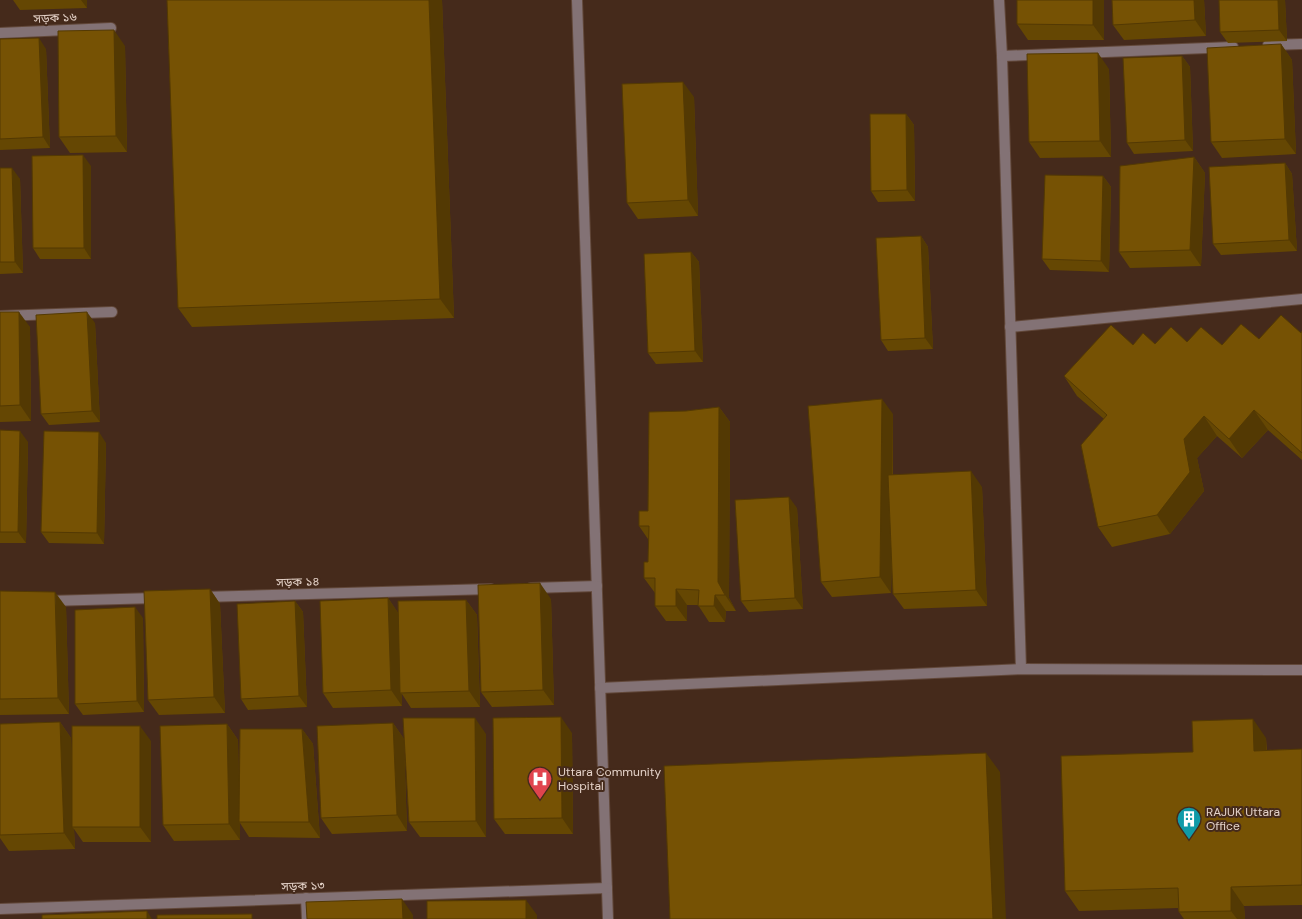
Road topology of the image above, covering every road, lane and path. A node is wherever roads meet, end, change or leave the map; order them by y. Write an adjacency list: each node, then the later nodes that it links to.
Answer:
1 (578, 0): 13 (street)
2 (999, 0): 8 (street)
3 (111, 28): 4 (street, সড়ক ১৬)
4 (0, 33)
5 (1301, 44): 7 (street)
6 (1241, 46): 8 (street)
7 (1261, 46)
8 (1002, 56): 12 (street)
9 (1302, 299): 12 (street)
10 (112, 312): 11 (street)
11 (0, 316)
12 (1010, 327): 19 (street)
13 (597, 586): 14 (street); 21 (street)
14 (517, 588)
15 (497, 589): 17 (street, সড়ক ১৪)
16 (169, 598): 18 (street)
17 (189, 598)
18 (40, 602)
19 (1021, 669): 20 (street); 21 (street)
20 (1302, 670)
21 (600, 688): 22 (street)
22 (607, 888): 23 (street, সড়ক ১৩); 28 (street)
23 (306, 898): 24 (street, সড়ক ১৩); 27 (street)
24 (35, 908): 25 (street, সড়ক ১৩); 26 (street)
25 (0, 909)
26 (36, 919)
27 (307, 919)
28 (608, 919)

